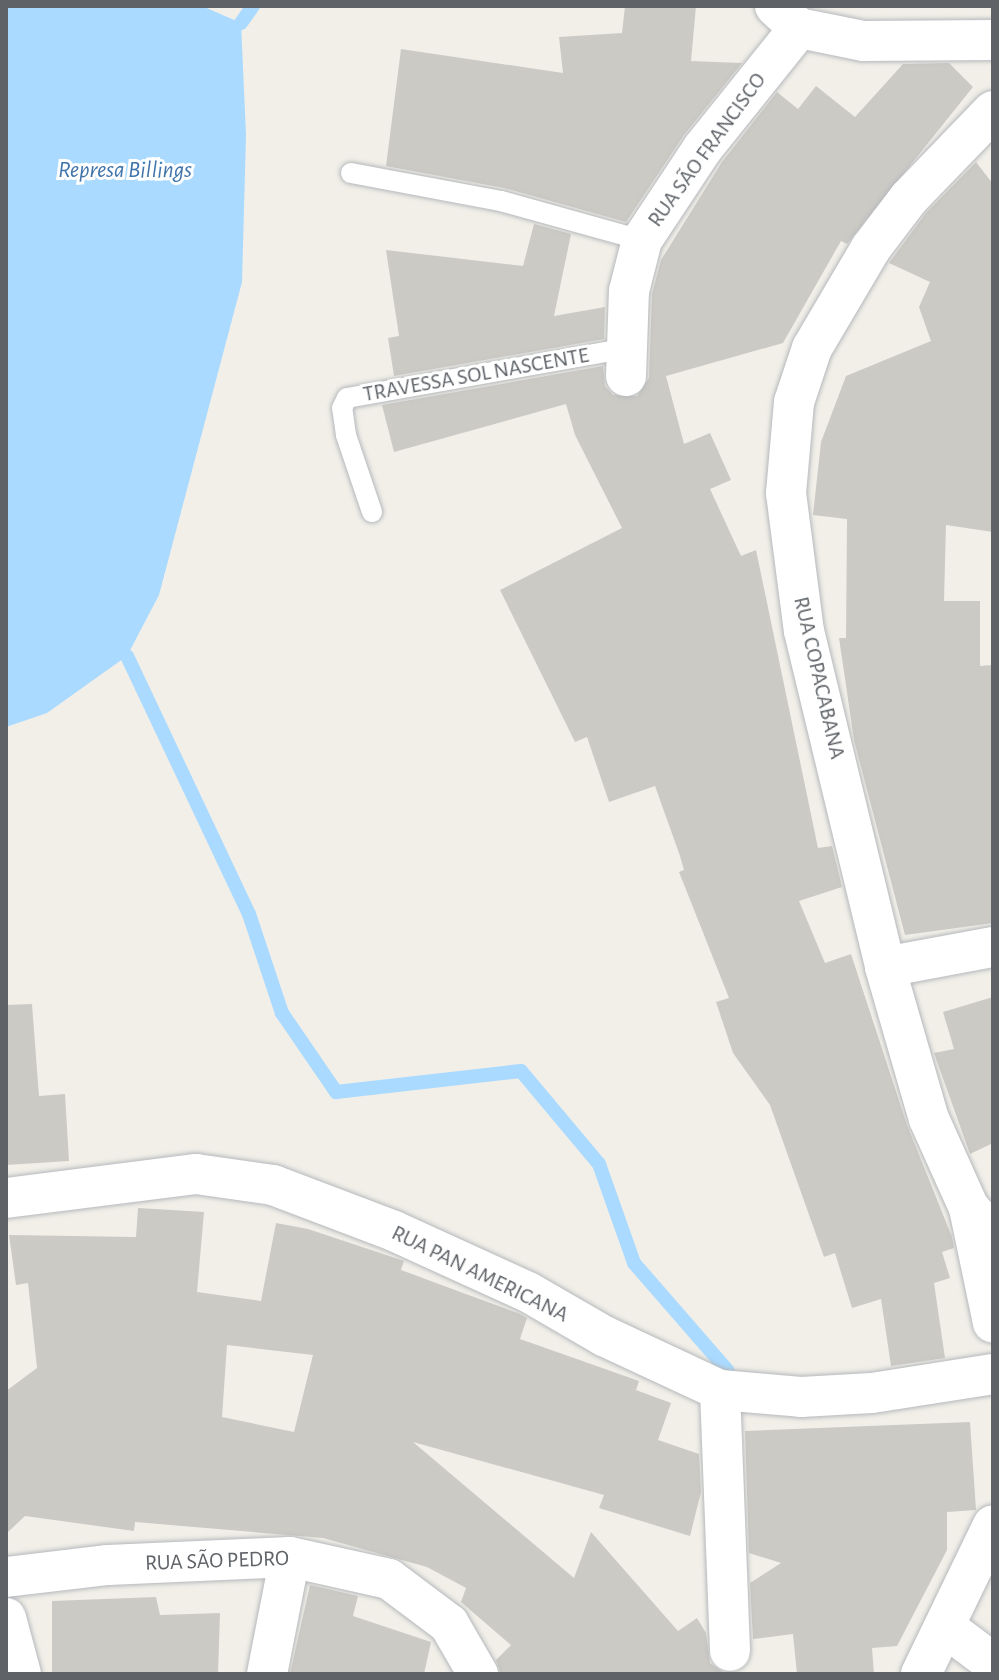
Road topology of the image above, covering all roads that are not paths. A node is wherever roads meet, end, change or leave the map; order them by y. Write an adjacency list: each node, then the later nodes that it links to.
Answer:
1 (787, 17): 2 (street); 5 (street, RUA SÃO FRANCISCO)
2 (993, 40)
3 (993, 111): 9 (street, RUA COPACABANA)
4 (351, 173): 5 (lane)
5 (642, 240): 6 (street, RUA SÃO FRANCISCO)
6 (628, 362): 7 (lane, TRAVESSA SOL NASCENTE)
7 (372, 512)
8 (993, 947): 9 (street)
9 (885, 967): 11 (street, RUA COPACABANA)
10 (6, 1198): 14 (street, RUA PAN AMERICANA)
11 (981, 1222): 12 (street, RUA COPACABANA)
12 (993, 1323)
13 (993, 1374): 14 (street, RUA PAN AMERICANA)
14 (720, 1390): 20 (street)
15 (993, 1525): 19 (street)
16 (290, 1557): 17 (street, RUA SÃO PEDRO); 23 (street); 24 (street, RUA SÃO PEDRO)
17 (6, 1577)
18 (6, 1618): 22 (street)
19 (945, 1627): 21 (street); 25 (street)
20 (730, 1651)
21 (993, 1663)
22 (21, 1674)
23 (267, 1674)
24 (478, 1674)
25 (921, 1674)

